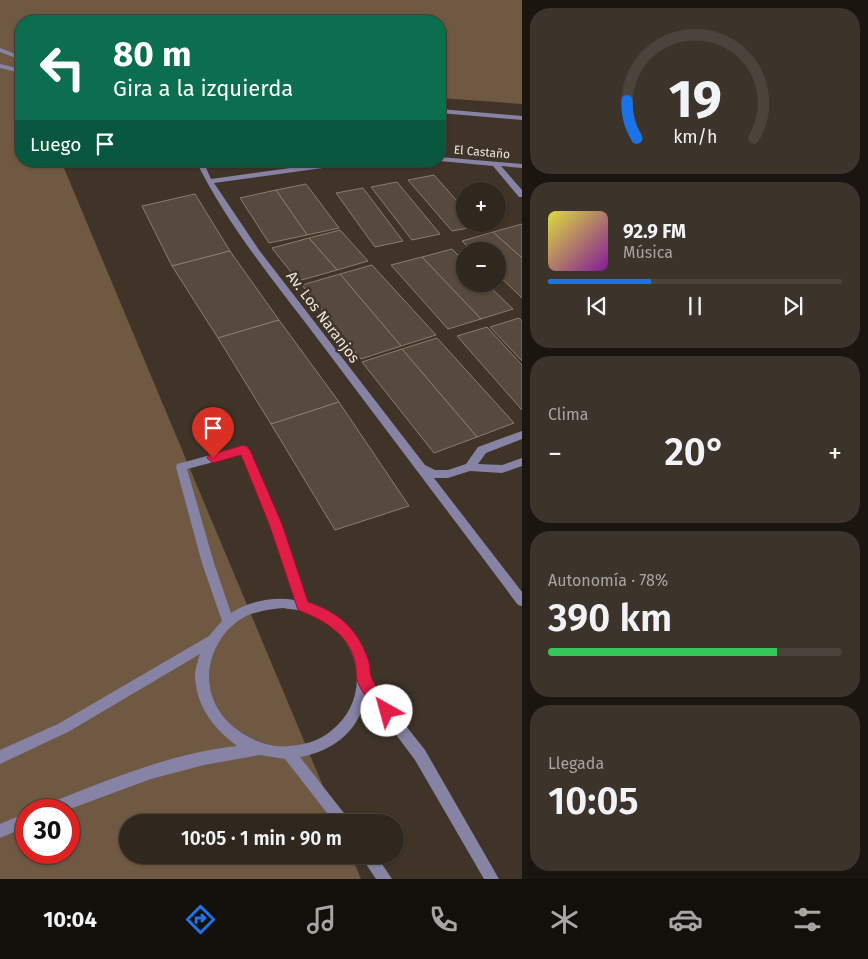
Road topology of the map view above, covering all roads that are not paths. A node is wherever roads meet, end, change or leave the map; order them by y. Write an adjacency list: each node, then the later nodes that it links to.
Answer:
1 (0, 50): 2 (street)
2 (15, 56)
3 (0, 66): 4 (street)
4 (15, 70)
5 (446, 112): 6 (street)
6 (522, 118)
7 (446, 160): 8 (street, El Castaño)
8 (495, 164): 9 (street, El Castaño); 13 (street)
9 (522, 166)
10 (202, 167): 12 (street, Av. Los Naranjos)
11 (312, 167): 12 (street)
12 (209, 180): 16 (street, Av. Los Naranjos)
13 (522, 195)
14 (522, 435): 17 (street)
15 (522, 462): 17 (street)
16 (418, 467): 17 (street); 18 (street, Av. Los Naranjos)
17 (470, 467)
18 (522, 601)
19 (303, 606): 20 (street); 20 (street); 22 (street)
20 (228, 622): 21 (street)
21 (211, 641): 23 (street); 25 (street)
22 (364, 682): 24 (street); 32 (street)
23 (259, 750): 24 (street); 26 (street)
24 (289, 754): 27 (street)
25 (0, 757)
26 (76, 799)
27 (336, 814)
28 (15, 825): 29 (street)
29 (0, 831)
30 (374, 864): 31 (street)
31 (385, 879)
32 (492, 879)

